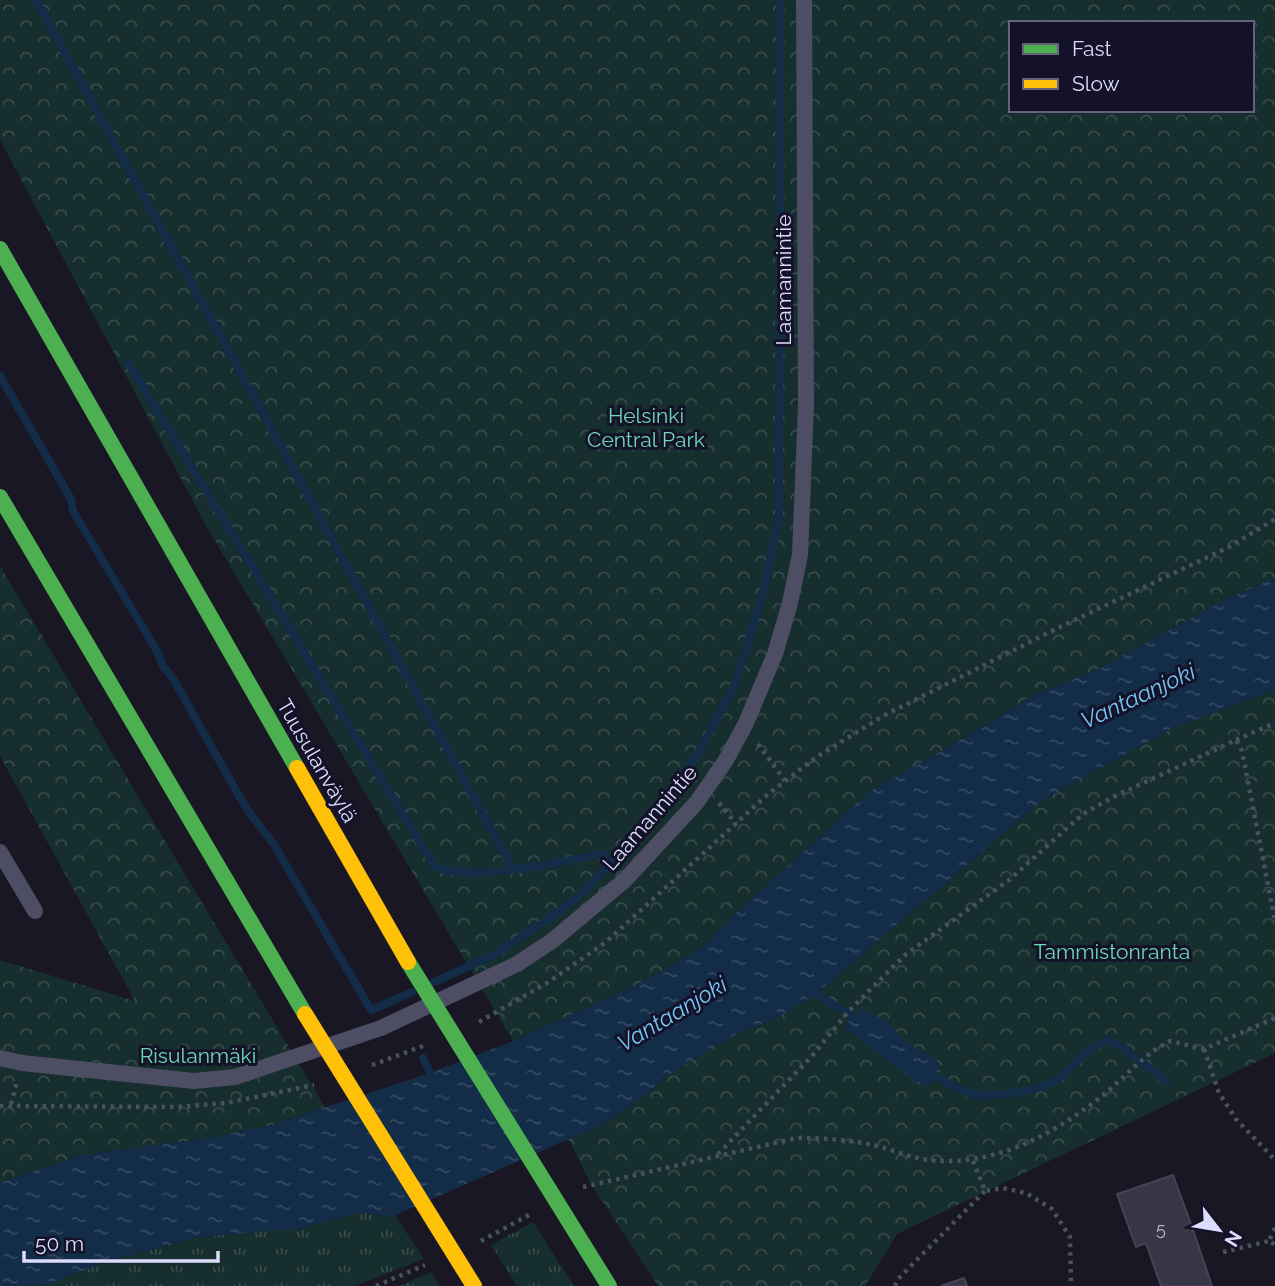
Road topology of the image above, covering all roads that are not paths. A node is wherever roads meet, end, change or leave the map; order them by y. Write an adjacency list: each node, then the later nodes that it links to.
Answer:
1 (804, 0): 6 (lane, Laamannintie)
2 (0, 249): 8 (highway, Tuusulanväylä)
3 (0, 497): 7 (highway)
4 (0, 852): 5 (lane)
5 (36, 911)
6 (0, 1058)
7 (474, 1286)
8 (609, 1286)

